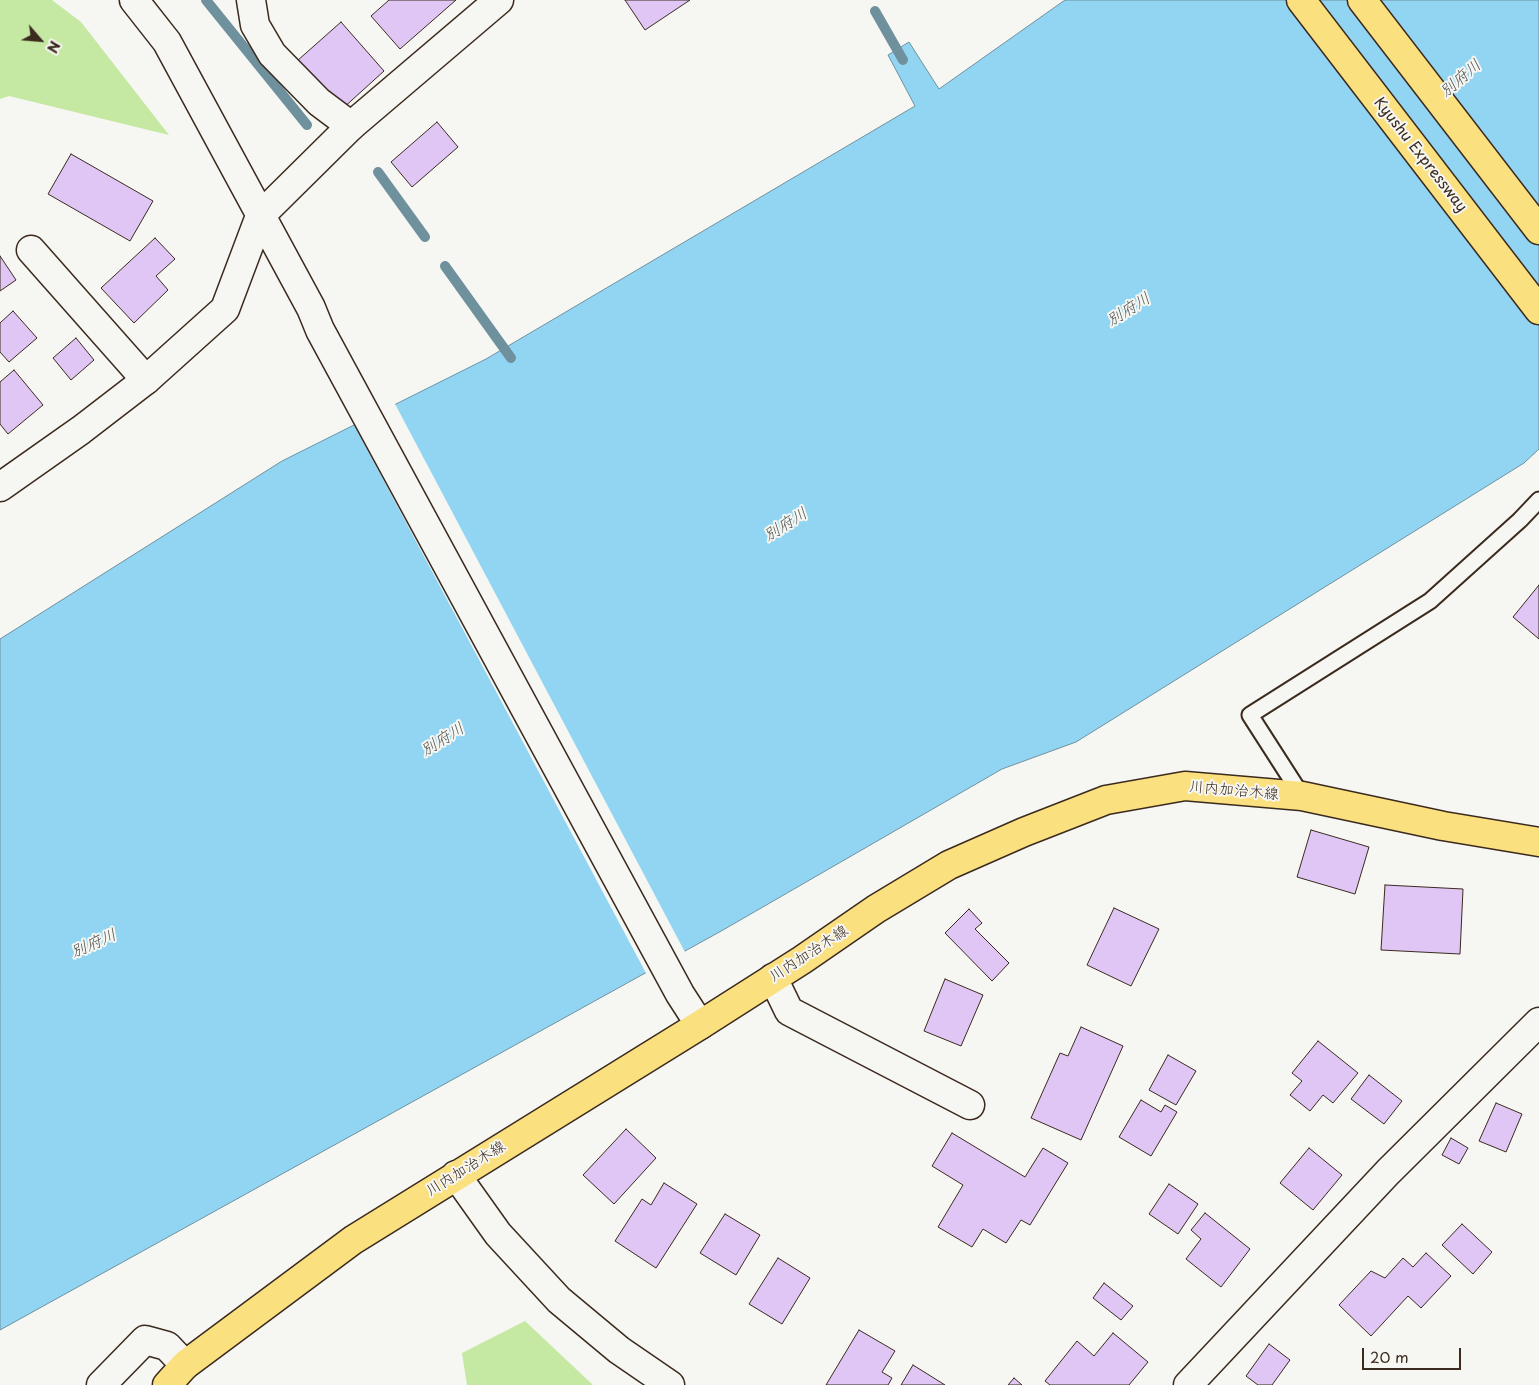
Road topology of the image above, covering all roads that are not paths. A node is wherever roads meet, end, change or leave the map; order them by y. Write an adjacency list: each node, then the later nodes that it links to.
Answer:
1 (134, 0): 7 (street)
2 (251, 0): 6 (street)
3 (499, 0): 6 (street)
4 (1301, 0): 10 (main road, Kyushu Expressway)
5 (1362, 0): 8 (main road)
6 (351, 126): 7 (street)
7 (260, 216): 11 (street); 18 (street)
8 (1539, 230)
9 (31, 250): 11 (street)
10 (1539, 310)
11 (146, 380): 12 (street)
12 (0, 486)
13 (1539, 500): 14 (lane)
14 (1302, 796): 15 (main road, 川内加治木線); 16 (main road, 川内加治木線)
15 (1539, 842)
16 (773, 978): 18 (main road, 川内加治木線); 19 (street)
17 (1539, 1022): 25 (street)
18 (700, 1025): 20 (main road, 川内加治木線)
19 (970, 1105)
20 (456, 1175): 21 (main road, 川内加治木線); 24 (street)
21 (185, 1365): 22 (street); 23 (main road, 川内加治木線)
22 (101, 1385)
23 (167, 1385)
24 (670, 1385)
25 (1188, 1385)

